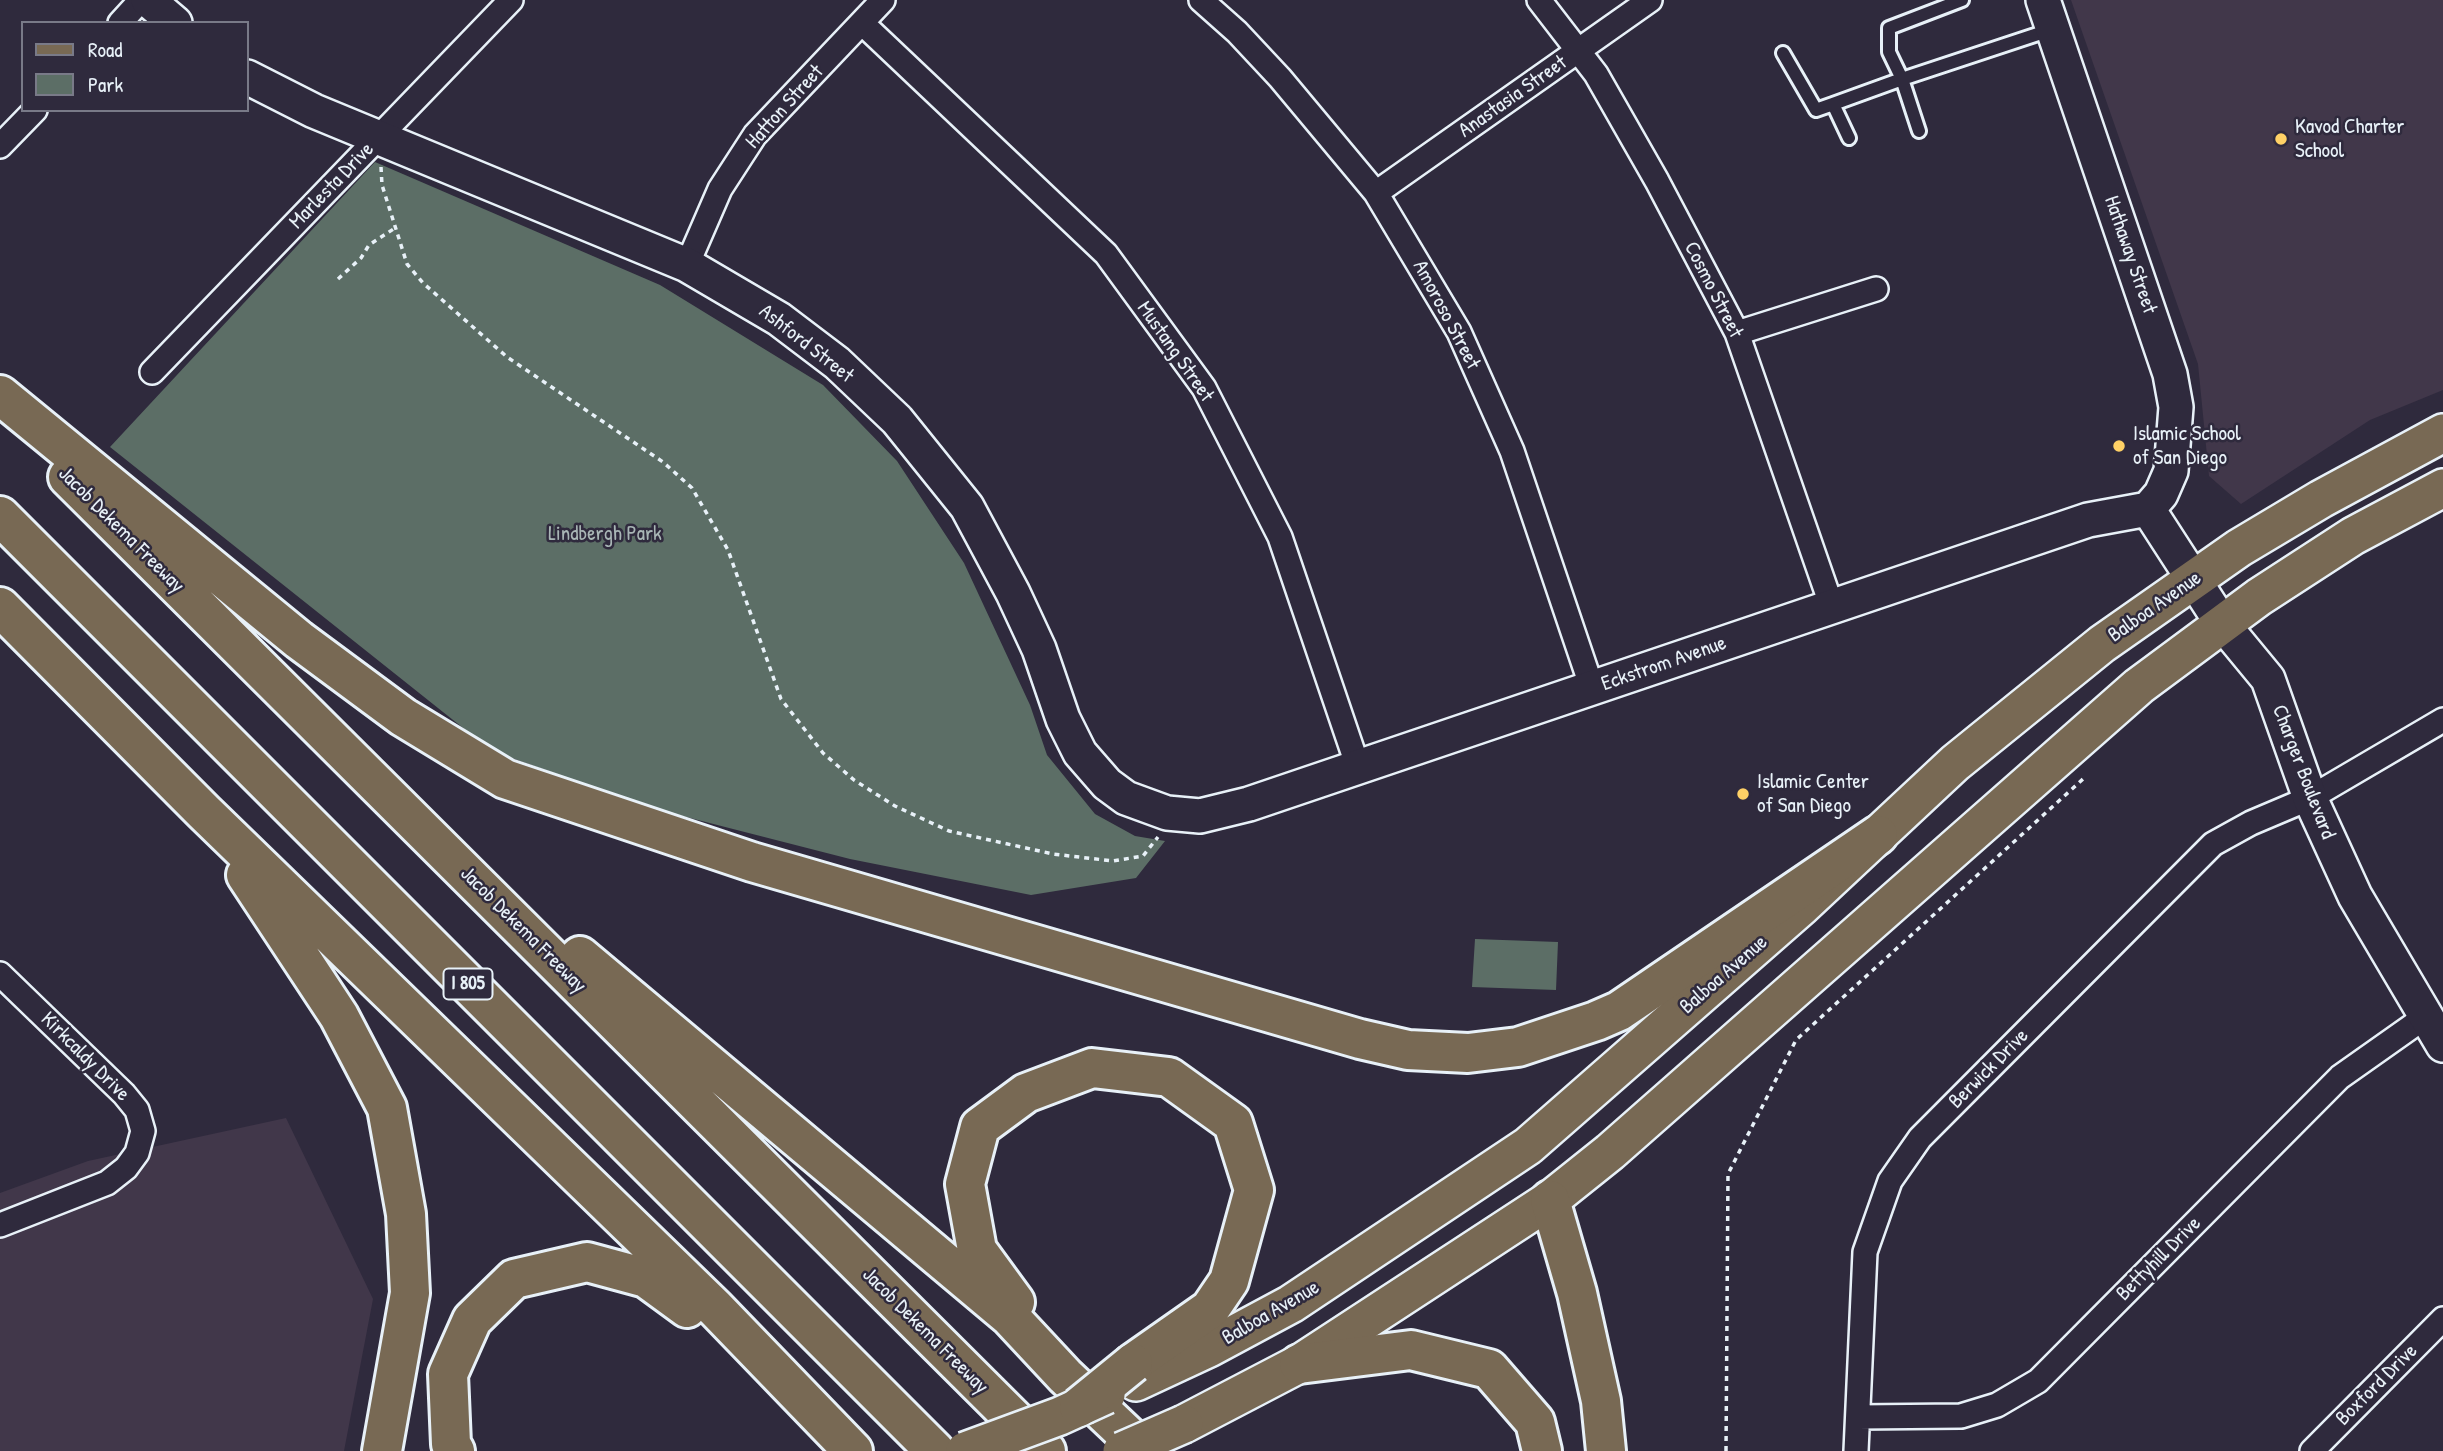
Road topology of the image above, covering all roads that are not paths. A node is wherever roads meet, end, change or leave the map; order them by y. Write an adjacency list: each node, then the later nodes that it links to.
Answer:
1 (141, 0): 10 (street)
2 (148, 0): 11 (street)
3 (511, 0): 20 (street, Marlesta Drive)
4 (883, 0): 12 (street, Hatton Street)
5 (1201, 0): 23 (street, Amoroso Street)
6 (1539, 0): 13 (street, Cosmo Street)
7 (1650, 0): 13 (street, Anastasia Street)
8 (1962, 0): 16 (lane)
9 (2048, 15): 16 (lane); 32 (street, Hathaway Street)
10 (122, 21)
11 (173, 21)
12 (862, 23): 24 (street, Hatton Street); 40 (street, Mustang Street)
13 (1579, 51): 23 (street, Anastasia Street); 26 (street, Cosmo Street)
14 (1783, 53): 17 (lane)
15 (248, 78): 20 (street, Ashford Street)
16 (1902, 79): 17 (lane); 19 (lane)
17 (1833, 104): 21 (lane)
18 (33, 112): 22 (street)
19 (1919, 131)
20 (379, 137): 24 (street, Ashford Street); 27 (street, Marlesta Drive)
21 (1849, 138)
22 (0, 146)
23 (1376, 193): 38 (street, Amoroso Street)
24 (687, 265): 44 (street, Ashford Street)
25 (1876, 289): 26 (street)
26 (1737, 333): 36 (street, Cosmo Street)
27 (152, 372)
28 (0, 395): 45 (highway)
29 (0, 410): 41 (highway, Jacob Dekema Freeway)
30 (2443, 433): 34 (main road, Balboa Avenue)
31 (2443, 488): 37 (main road)
32 (2148, 509): 34 (street, Charger Boulevard); 36 (street, Eckstrom Avenue)
33 (0, 516): 60 (highway, I 805)
34 (2193, 579): 37 (street, Charger Boulevard); 45 (main road, Balboa Avenue)
35 (0, 607): 43 (highway)
36 (1832, 607): 38 (street, Eckstrom Avenue)
37 (2221, 622): 42 (street, Charger Boulevard); 49 (main road)
38 (1592, 688): 40 (street, Eckstrom Avenue)
39 (2443, 720): 42 (street, Berwick Drive)
40 (1358, 767): 44 (street, Eckstrom Avenue)
41 (378, 786): 55 (highway); 62 (highway, Jacob Dekema Freeway)
42 (2310, 798): 47 (street, Charger Boulevard); 56 (street, Berwick Drive)
43 (204, 811): 54 (highway); 57 (highway)
44 (1173, 815)
45 (1878, 835): 53 (main road, Balboa Avenue)
46 (0, 974): 50 (street, Kirkcaldy Drive)
47 (2425, 1017): 48 (street, Charger Boulevard); 56 (street, Bettyhill Drive)
48 (2443, 1045)
49 (1550, 1200): 52 (main road); 66 (highway)
50 (0, 1224)
51 (2443, 1318): 68 (street, Boxford Drive)
52 (1299, 1364): 63 (main road, bridge); 65 (highway)
53 (1134, 1372): 55 (highway, bridge); 55 (highway)
54 (787, 1384): 58 (highway); 59 (highway)
55 (1072, 1391): 61 (main road, bridge); 64 (highway)
56 (1858, 1417): 67 (street, Berwick Drive)
57 (382, 1451)
58 (455, 1451)
59 (853, 1451)
60 (935, 1451)
61 (965, 1451)
62 (1046, 1451)
63 (1122, 1451)
64 (1144, 1451)
65 (1542, 1451)
66 (1606, 1451)
67 (1856, 1451)
68 (2312, 1451)

